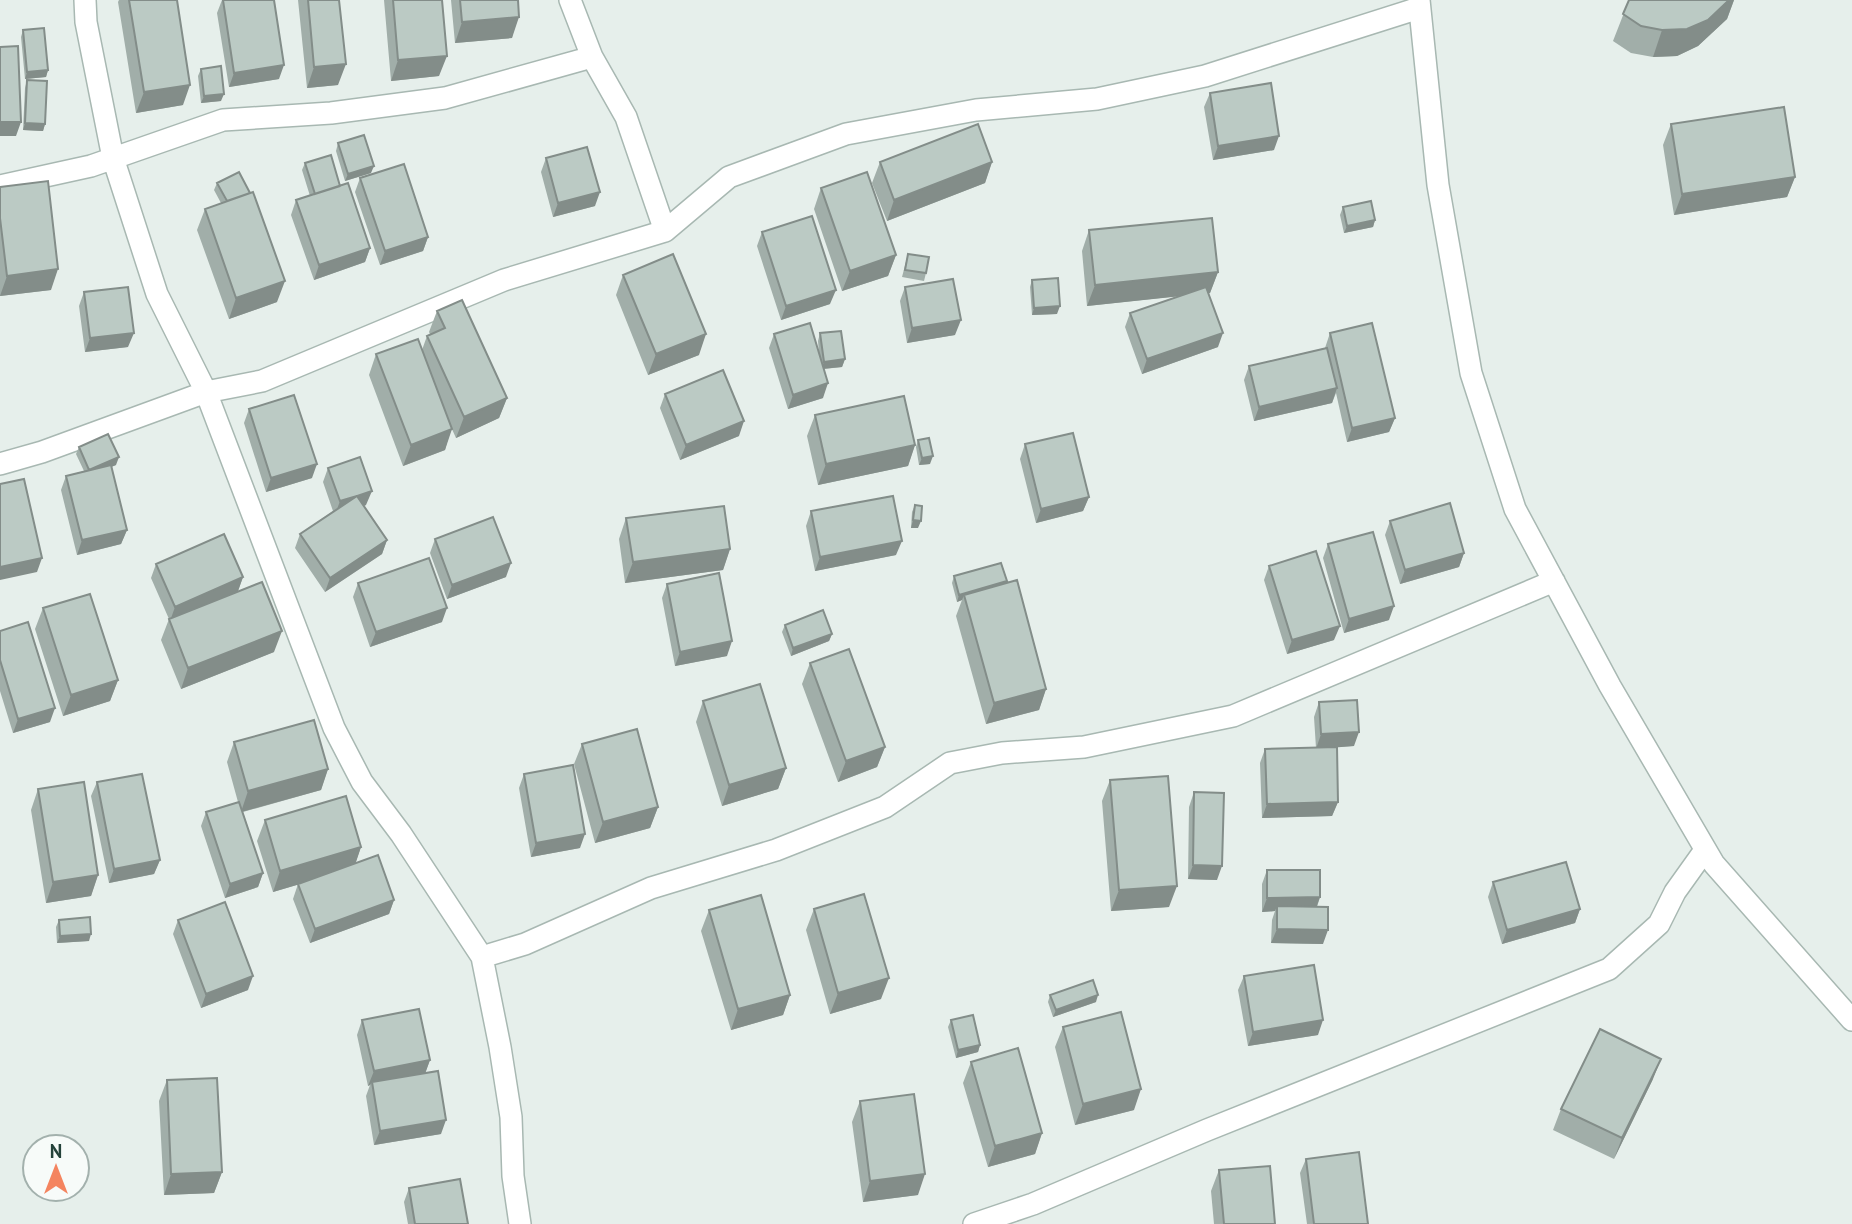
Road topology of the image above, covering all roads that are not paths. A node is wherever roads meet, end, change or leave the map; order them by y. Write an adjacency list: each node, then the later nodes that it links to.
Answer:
1 (85, 0): 5 (street)
2 (570, 0): 4 (street)
3 (1419, 4): 7 (street); 10 (street)
4 (592, 57): 5 (street); 7 (street)
5 (113, 158): 6 (street); 8 (street)
6 (0, 186)
7 (665, 231): 8 (street)
8 (206, 393): 9 (street); 12 (street)
9 (0, 464)
10 (1554, 582): 11 (street); 12 (street)
11 (1706, 850): 13 (street); 15 (street)
12 (482, 957): 14 (street)
13 (1852, 1020)
14 (520, 1224)
15 (974, 1224)

